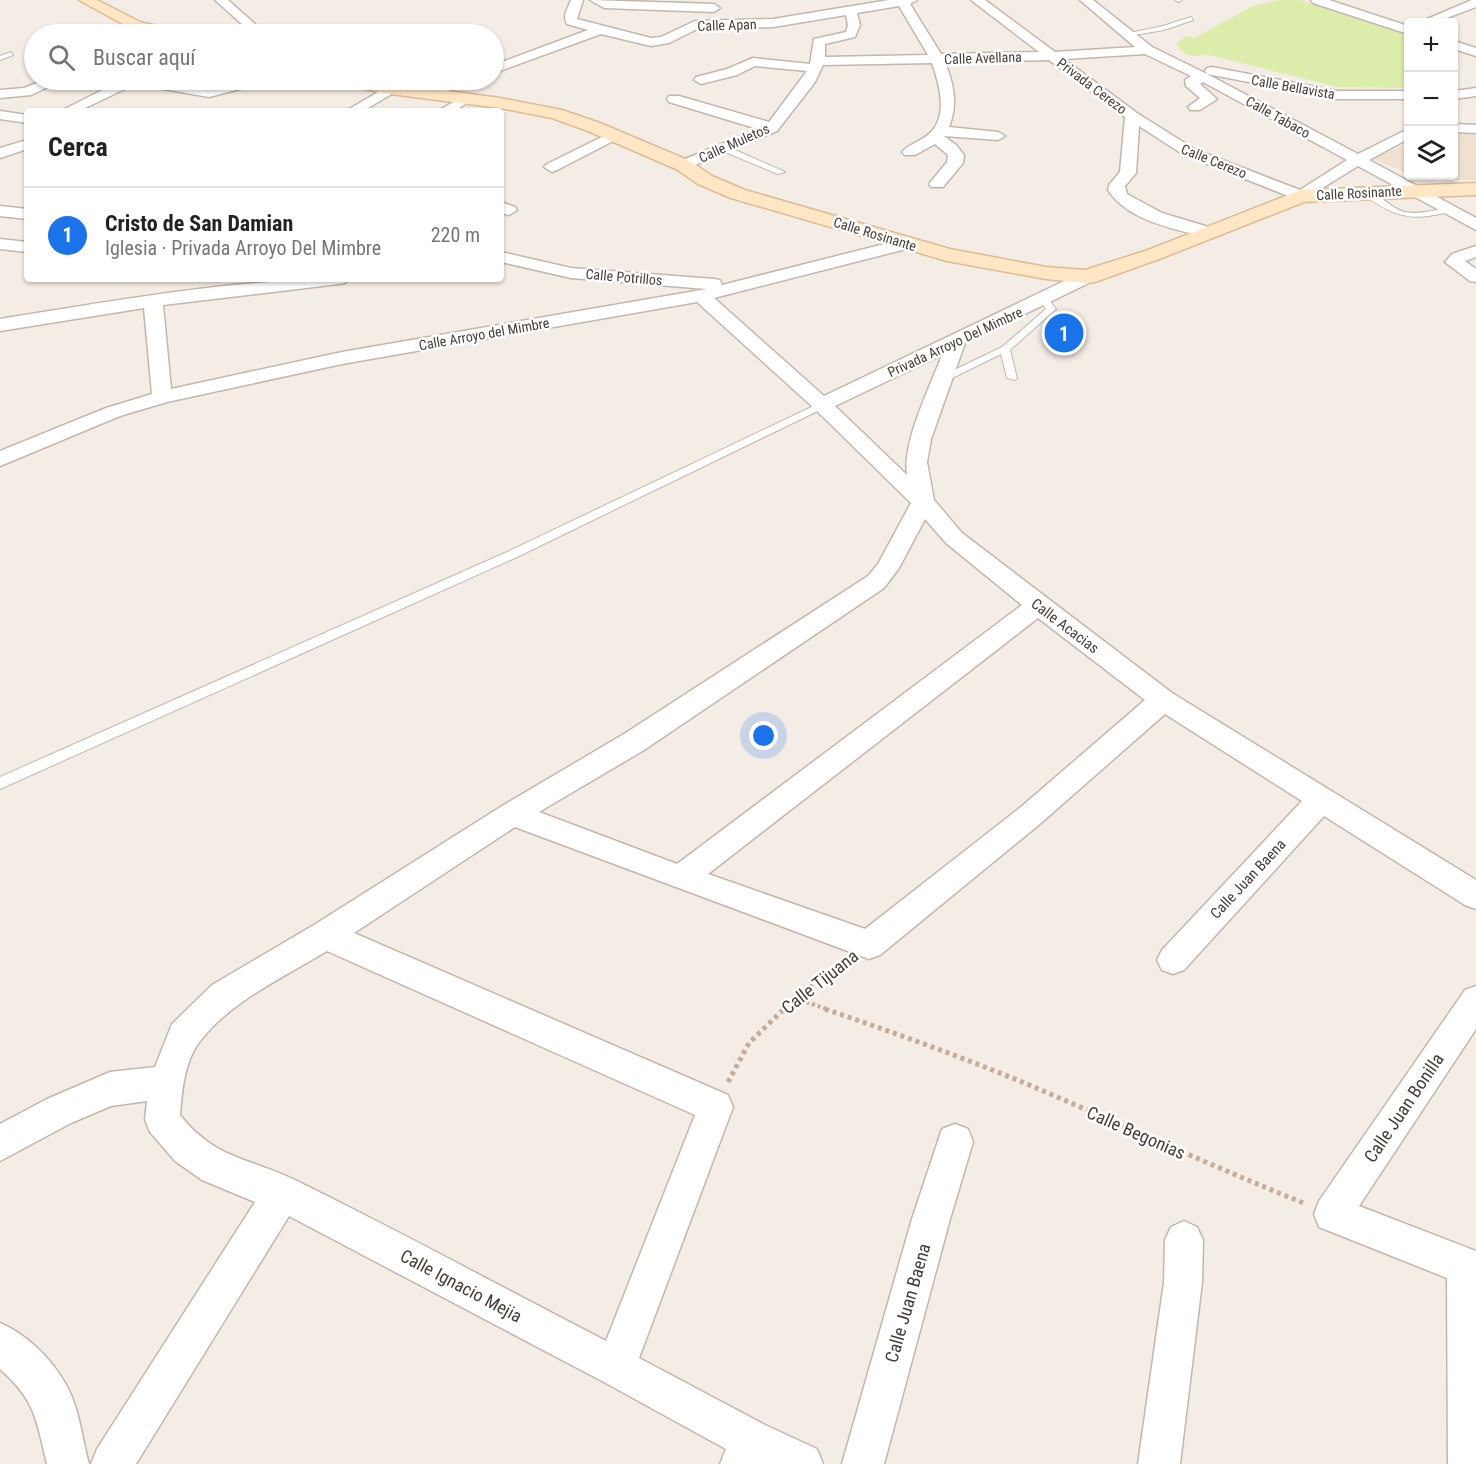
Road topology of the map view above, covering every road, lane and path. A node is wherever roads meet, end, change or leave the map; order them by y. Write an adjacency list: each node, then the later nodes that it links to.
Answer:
1 (86, 0): 16 (street)
2 (221, 0): 17 (street)
3 (577, 0): 20 (street, Calle Apan)
4 (596, 0): 11 (street)
5 (821, 0): 13 (street)
6 (977, 0): 26 (street)
7 (1086, 0): 21 (street, Calle Tabaco)
8 (1317, 0): 19 (street)
9 (907, 1): 12 (street, Calle Apan); 28 (street)
10 (1476, 3): 14 (street)
11 (714, 4): 18 (street)
12 (851, 11): 13 (street, Calle Apan); 31 (street, Calle Muletos)
13 (835, 14): 18 (street, Calle Apan)
14 (1437, 18)
15 (1191, 19): 21 (lane)
16 (134, 24)
17 (249, 24)
18 (714, 25): 20 (street, Calle Apan)
19 (1404, 29)
20 (600, 30): 30 (street)
21 (1128, 34): 23 (street, Calle Tabaco)
22 (1458, 46): 24 (street)
23 (1148, 50): 26 (street, Calle Avellana); 29 (street, Calle Tabaco)
24 (1476, 52)
25 (11, 54): 27 (lane)
26 (1052, 56): 28 (street, Calle Avellana); 53 (street, Privada Cerezo)
27 (0, 58)
28 (936, 60): 31 (street, Calle Avellana); 58 (street)
29 (1178, 63): 32 (street, Calle Tabaco); 46 (street, Calle Bellavista)
30 (504, 65)
31 (817, 65): 33 (street, Calle Avellana); 55 (street, Calle Muletos)
32 (1205, 77): 48 (street); 66 (street, Calle Tabaco)
33 (701, 80)
34 (31, 90): 44 (street)
35 (113, 90): 49 (street)
36 (192, 90): 37 (street)
37 (221, 90)
38 (388, 90): 50 (street)
39 (400, 90): 40 (street, Calle Rosinante)
40 (457, 90)
41 (465, 90): 51 (street)
42 (470, 90): 59 (street, Calle Rosinante)
43 (1476, 92): 45 (street)
44 (0, 94)
45 (1458, 94)
46 (1404, 95)
47 (674, 99): 55 (street)
48 (1195, 107)
49 (74, 108)
50 (358, 108)
51 (448, 108)
52 (0, 115): 54 (street)
53 (1132, 116): 74 (street, Calle Cerezo); 79 (street, Privada Cerezo)
54 (24, 119)
55 (771, 128): 63 (street, Calle Muletos)
56 (1458, 128): 57 (street)
57 (1476, 129)
58 (937, 134): 61 (street); 64 (street); 70 (street)
59 (614, 135): 67 (street, Calle Rosinante); 68 (street)
60 (1404, 135): 66 (street)
61 (998, 136)
62 (24, 145): 65 (street)
63 (723, 148): 67 (street, Calle Muletos); 69 (lane)
64 (910, 152)
65 (0, 153)
66 (1356, 161): 72 (street, Calle Tabaco); 74 (street)
67 (683, 165): 81 (street, Calle Rosinante)
68 (552, 167)
69 (781, 172)
70 (937, 184)
71 (1476, 189): 72 (street)
72 (1410, 190): 73 (street, Calle Rosinante); 75 (street, Calle Tabaco)
73 (1365, 192): 74 (street, Calle Rosinante); 75 (lane)
74 (1301, 195): 79 (street, Calle Rosinante)
75 (1448, 210): 78 (street, Calle Tabaco)
76 (0, 211): 77 (street)
77 (24, 214)
78 (1476, 225)
79 (1206, 232): 85 (street, Calle Rosinante)
80 (0, 244): 82 (street)
81 (904, 244): 85 (street, Calle Rosinante); 89 (street, Calle Arroyo del Mimbre)
82 (24, 247)
83 (1476, 251): 86 (street)
84 (504, 258): 89 (street, Calle Potrillos)
85 (1087, 277): 91 (street, Privada Arroyo Del Mimbre)
86 (1476, 278)
87 (291, 282): 88 (street)
88 (259, 284): 92 (street)
89 (748, 286): 90 (street, Calle Arroyo del Mimbre)
90 (701, 296): 98 (street, Calle Arroyo del Mimbre); 99 (street, Calle Acacias)
91 (1044, 299): 94 (street, Privada Arroyo Del Mimbre); 95 (lane)
92 (153, 301): 93 (street); 98 (street)
93 (0, 325)
94 (956, 341): 97 (street); 99 (street, Privada Arroyo Del Mimbre)
95 (1005, 349): 96 (lane); 97 (lane)
96 (1012, 378)
97 (943, 379): 103 (street)
98 (162, 397): 100 (street, Calle Arroyo del Mimbre)
99 (822, 405): 103 (street, Calle Acacias); 106 (lane)
100 (66, 430): 101 (street); 102 (street)
101 (0, 443)
102 (0, 459)
103 (923, 502): 104 (street, Calle Acacias); 108 (street, Calle Ignacio Mejia)
104 (1038, 605): 105 (street, Calle Acacias); 109 (street)
105 (1163, 700): 107 (street, Calle Acacias); 112 (street, Calle Tijuana)
106 (0, 783)
107 (1322, 799): 110 (street, Calle Acacias); 113 (street, Calle Juan Baena)
108 (512, 814): 109 (street); 111 (street, Calle Ignacio Mejia)
109 (681, 878): 112 (street)
110 (1476, 896)
111 (325, 935): 116 (street, Calle Ignacio Mejia); 117 (street)
112 (869, 945): 114 (path, Calle Tijuana)
113 (1173, 960)
114 (795, 998): 117 (path, Calle Tijuana); 121 (path, Calle Begonias)
115 (1476, 1001): 121 (street, Calle Juan Bonilla)
116 (166, 1082): 119 (street); 120 (street, Calle Ignacio Mejia)
117 (716, 1107): 125 (street)
118 (955, 1142): 130 (street, Calle Juan Baena)
119 (0, 1143)
120 (282, 1193): 125 (street, Calle Ignacio Mejia); 128 (street)
121 (1332, 1214): 123 (street)
122 (1184, 1240): 131 (street)
123 (1471, 1268): 132 (street)
124 (0, 1343): 127 (street)
125 (616, 1367): 126 (street, Calle Ignacio Mejia)
126 (746, 1452): 129 (street, Calle Ignacio Mejia)
127 (68, 1464)
128 (112, 1464)
129 (802, 1464)
130 (863, 1464)
131 (1159, 1464)
132 (1469, 1464)

